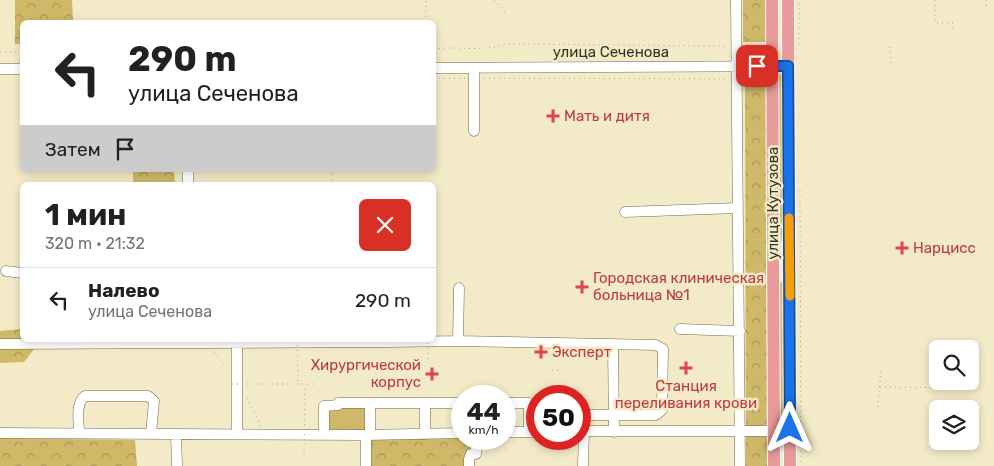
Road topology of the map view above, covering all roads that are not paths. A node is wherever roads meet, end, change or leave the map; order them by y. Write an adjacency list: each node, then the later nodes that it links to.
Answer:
1 (736, 0): 5 (street)
2 (772, 0): 4 (main road, улица Кутузова)
3 (788, 0): 6 (main road, улица Кутузова)
4 (772, 60): 5 (street, улица Сеченова); 6 (street, улица Сеченова); 31 (main road, улица Кутузова)
5 (736, 66): 10 (street, улица Сеченова); 12 (street)
6 (788, 66): 51 (main road, улица Кутузова)
7 (436, 68): 10 (street, улица Сеченова)
8 (0, 69): 9 (street)
9 (20, 69)
10 (474, 73): 11 (street)
11 (474, 131)
12 (738, 208): 13 (street); 18 (street)
13 (624, 212)
14 (6, 272): 15 (street)
15 (20, 273)
16 (459, 288): 20 (street)
17 (680, 329): 18 (street)
18 (740, 331): 33 (street)
19 (436, 341): 20 (street)
20 (458, 341): 24 (street)
21 (121, 342): 23 (street)
22 (234, 342): 39 (street)
23 (0, 344)
24 (613, 344): 29 (street); 29 (street)
25 (370, 403): 26 (street); 41 (street); 42 (street)
26 (425, 403): 27 (street); 40 (street)
27 (451, 403)
28 (591, 415): 29 (street)
29 (614, 415): 32 (street)
30 (591, 431): 32 (street)
31 (774, 431): 33 (street); 50 (main road, улица Кутузова)
32 (614, 432): 33 (street)
33 (741, 432): 49 (street)
34 (0, 433): 35 (street)
35 (79, 433): 37 (street); 37 (street)
36 (451, 433): 40 (street)
37 (151, 434): 38 (street)
38 (176, 434): 39 (street); 45 (street)
39 (237, 434): 41 (street)
40 (425, 434): 42 (street)
41 (324, 435): 42 (street)
42 (368, 435): 46 (street)
43 (476, 450): 47 (street)
44 (583, 450): 48 (street)
45 (177, 466)
46 (366, 466)
47 (469, 466)
48 (583, 466)
49 (740, 466)
50 (774, 466)
51 (790, 466)

